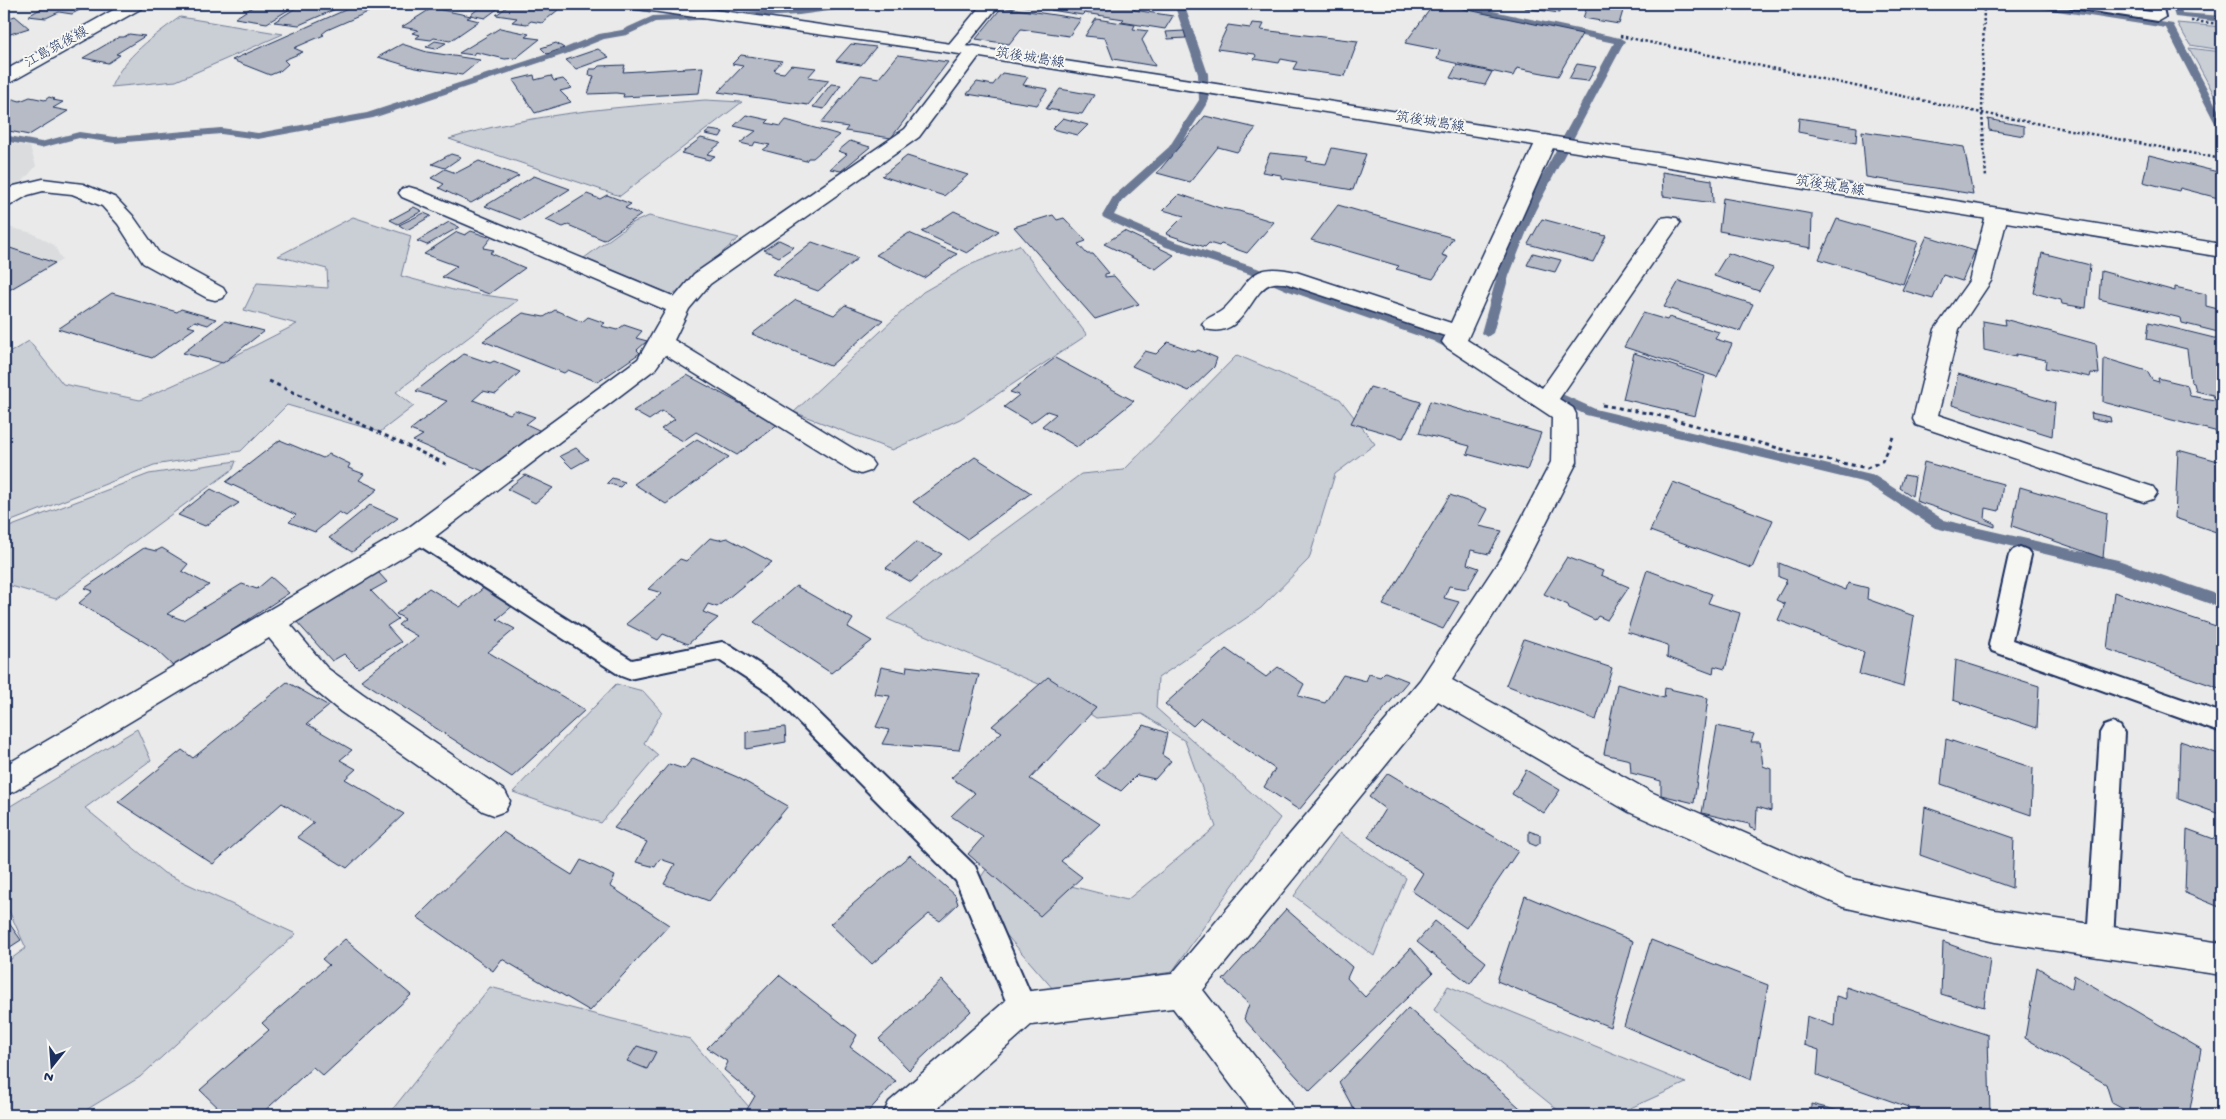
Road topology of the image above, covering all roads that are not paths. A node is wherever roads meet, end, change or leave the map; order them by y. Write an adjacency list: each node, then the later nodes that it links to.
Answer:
1 (136, 4): 7 (street, 江島筑後線)
2 (637, 4): 6 (street, 筑後城島線)
3 (991, 4): 6 (street)
4 (2073, 4): 5 (lane)
5 (2156, 4)
6 (964, 49): 8 (street, 筑後城島線); 15 (street)
7 (4, 78)
8 (1546, 141): 11 (street, 筑後城島線); 17 (street)
9 (409, 193): 15 (street)
10 (4, 201): 14 (street)
11 (1992, 214): 13 (street, 筑後城島線); 21 (street)
12 (1669, 223): 19 (street)
13 (2222, 251)
14 (215, 293)
15 (679, 308): 18 (street)
16 (1214, 324): 17 (street)
17 (1458, 333): 19 (street)
18 (661, 342): 20 (street); 22 (street)
19 (1548, 404): 25 (street)
20 (861, 465)
21 (2144, 493)
22 (418, 534): 24 (street); 33 (lane)
23 (2020, 555): 26 (lane)
24 (272, 622): 28 (street); 29 (street)
25 (1433, 684): 30 (street); 32 (street)
26 (2222, 723)
27 (2112, 733): 30 (lane)
28 (4, 782)
29 (494, 800)
30 (2100, 941): 31 (street)
31 (2222, 959)
32 (1181, 990): 33 (street); 35 (street)
33 (1023, 1009): 34 (street)
34 (902, 1115)
35 (1277, 1115)

